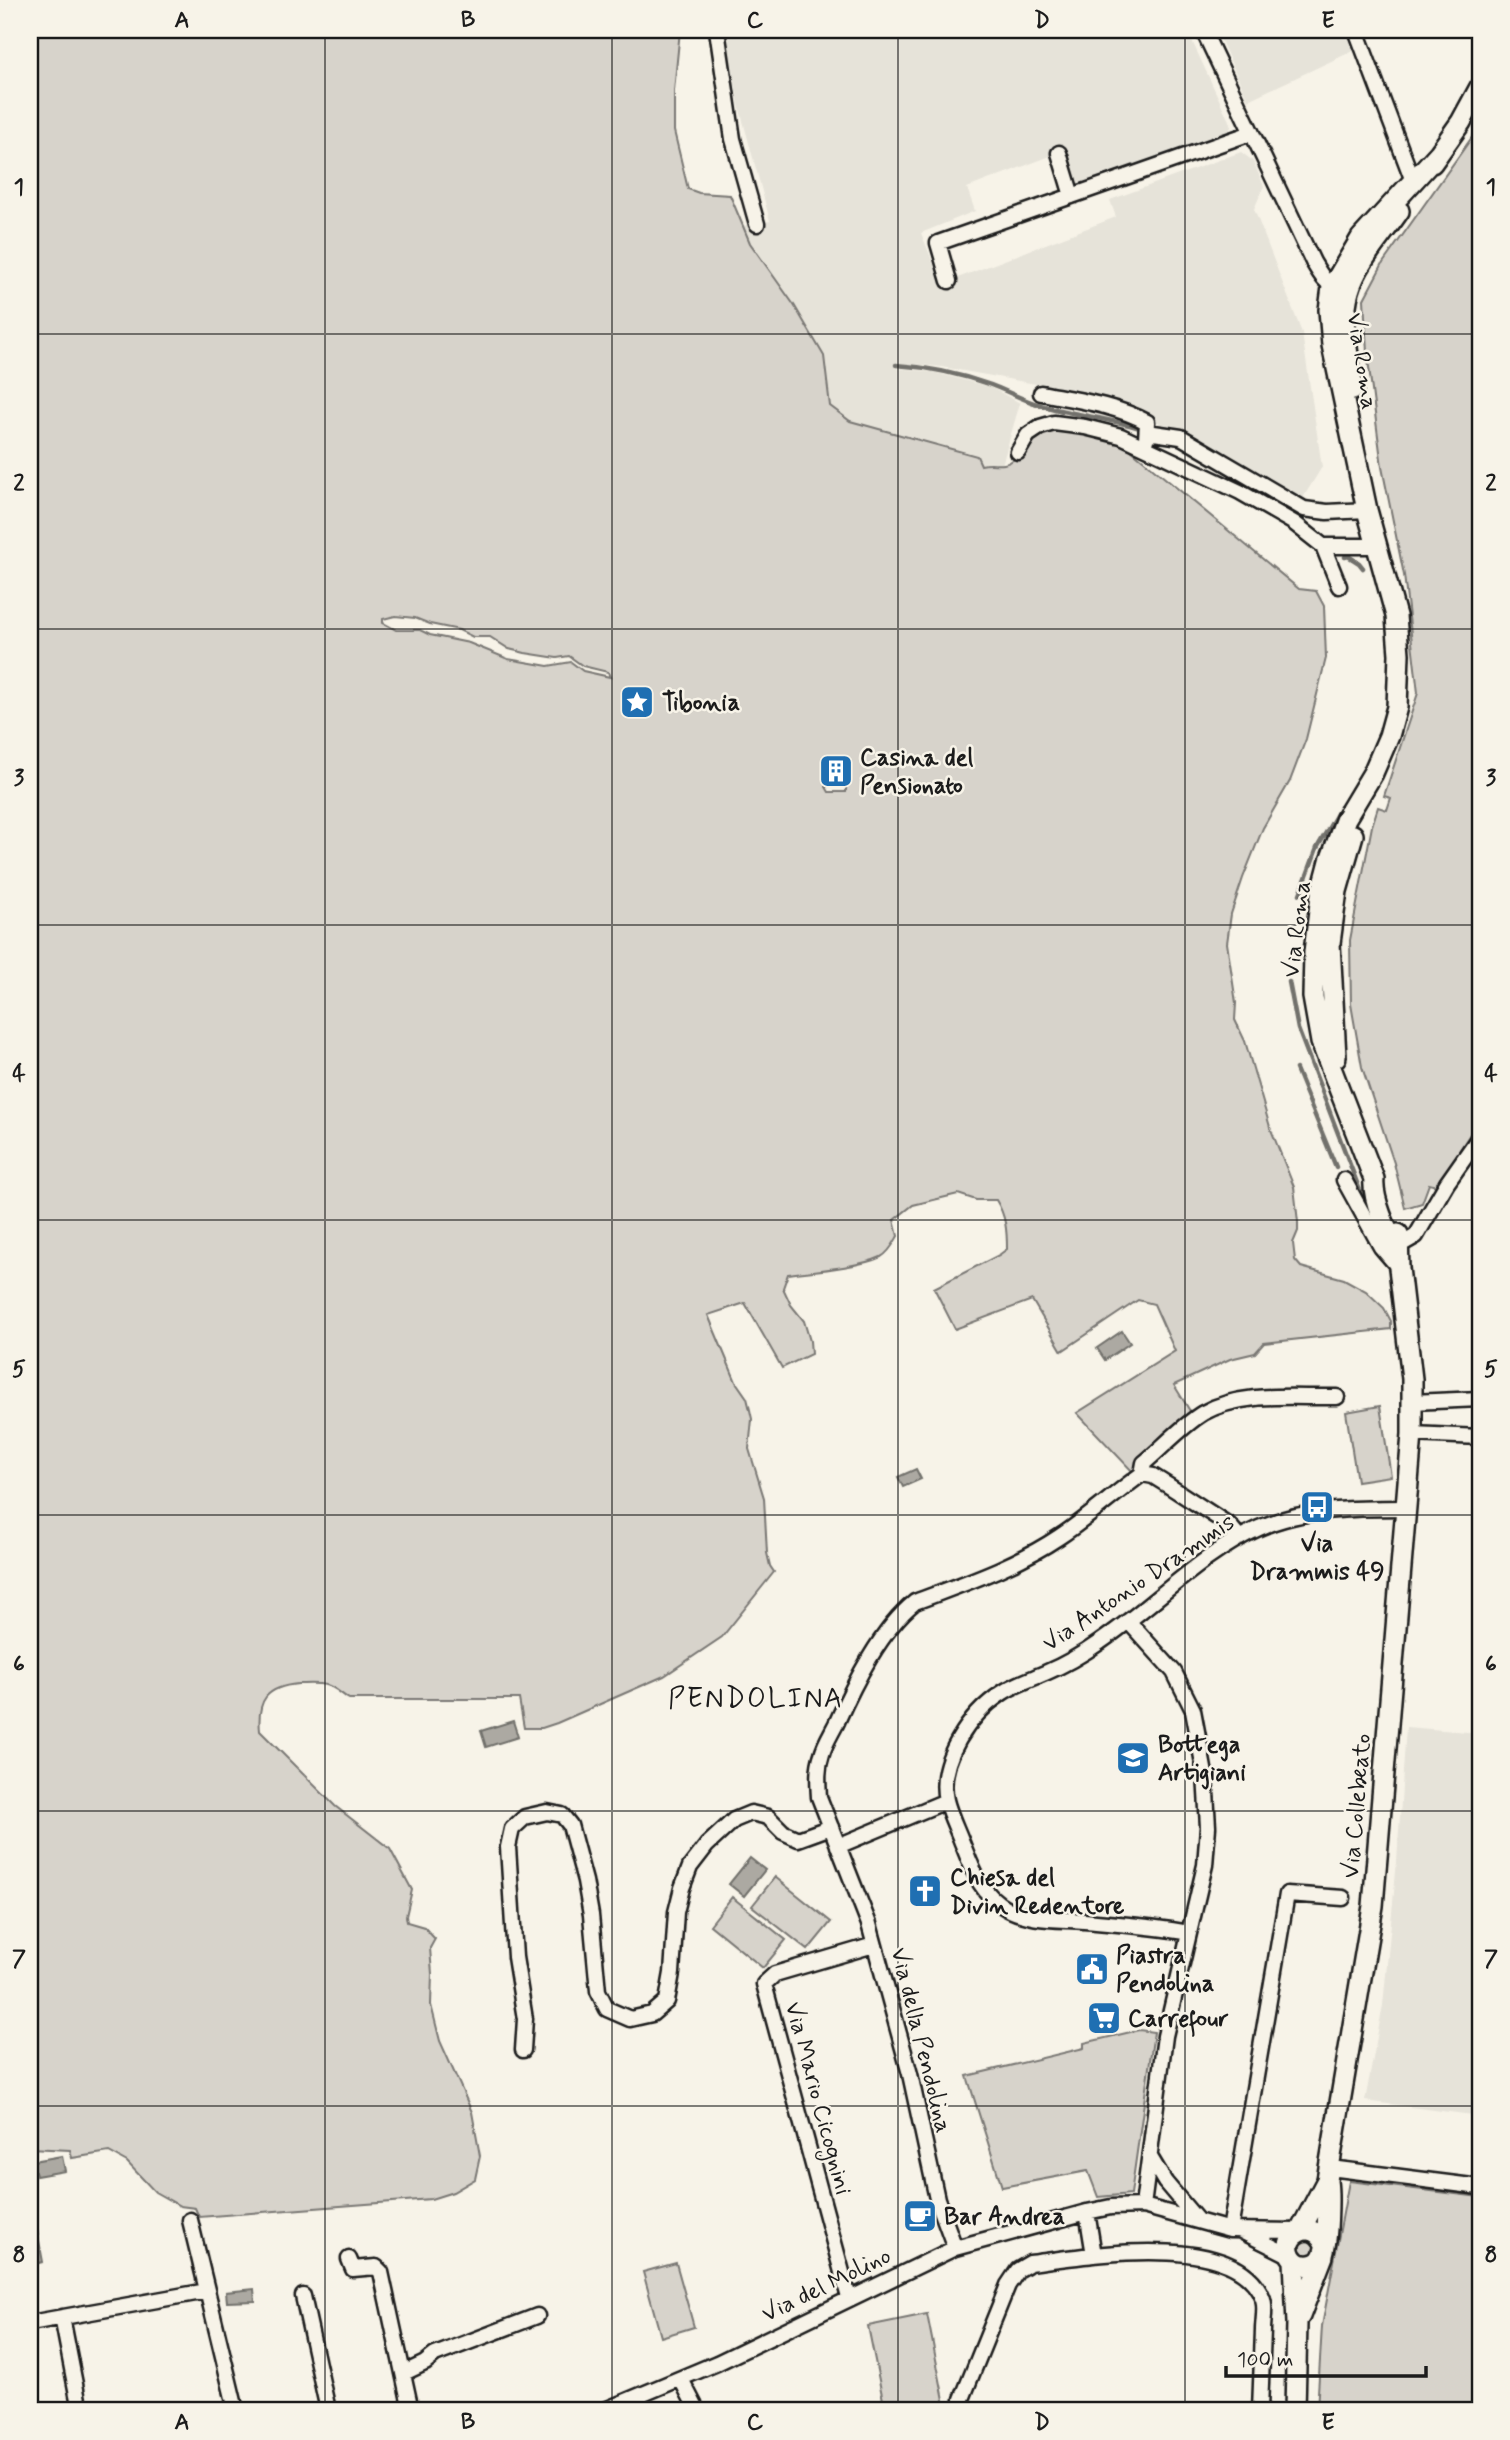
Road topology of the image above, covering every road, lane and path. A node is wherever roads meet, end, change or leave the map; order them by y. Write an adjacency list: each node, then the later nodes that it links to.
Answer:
1 (717, 30): 10 (street)
2 (1203, 30): 5 (street)
3 (1356, 30): 8 (street)
4 (1480, 87): 7 (street, Via Roma)
5 (1251, 133): 9 (street); 12 (street)
6 (1059, 153): 9 (street)
7 (1440, 153): 8 (street, Via Roma); 12 (street, Via Roma)
8 (1413, 181): 12 (street, Via Roma)
9 (1072, 196): 11 (street)
10 (757, 224)
11 (948, 281)
12 (1340, 289): 16 (street, Via Roma)
13 (1041, 393): 14 (street)
14 (1146, 439): 15 (street); 16 (street); 17 (street)
15 (1018, 452)
16 (1367, 510): 18 (street, Via Roma)
17 (1322, 546): 18 (street); 19 (street)
18 (1376, 546): 22 (street, Via Roma)
19 (1339, 586)
20 (1479, 1141): 22 (street)
21 (1343, 1180): 23 (street)
22 (1397, 1247): 23 (street, Via Collebeato)
23 (1399, 1268): 26 (street, Via Collebeato)
24 (1337, 1396): 29 (street, Via della Pendolina)
25 (1480, 1399): 26 (street)
26 (1412, 1402): 27 (street, Via Collebeato)
27 (1412, 1434): 28 (street); 30 (street, Via Collebeato)
28 (1480, 1437)
29 (1142, 1474): 31 (street); 34 (street, Via della Pendolina)
30 (1405, 1508): 31 (street, Via Antonio Drammis); 41 (street, Via Collebeato)
31 (1240, 1538): 32 (street, Via Antonio Drammis)
32 (1128, 1621): 33 (street, Via Antonio Drammis); 37 (street)
33 (946, 1801): 35 (street); 37 (street, Via Antonio Drammis)
34 (831, 1828): 35 (street, Via della Pendolina); 39 (street)
35 (838, 1846): 38 (street, Via della Pendolina)
36 (1343, 1898): 47 (street)
37 (1189, 1933): 40 (street)
38 (874, 1945): 49 (street, Via della Pendolina); 56 (street, Via Mario Cicognini)
39 (523, 2050)
40 (1150, 2157): 43 (street); 46 (street)
41 (1328, 2174): 42 (street); 48 (street, Via Collebeato); 50 (street, Via Collebeato)
42 (1480, 2187)
43 (1143, 2206): 44 (street, Via del Molino); 46 (street, Via del Molino)
44 (1087, 2212): 49 (street, Via del Molino); 51 (street)
45 (190, 2220): 54 (street)
46 (1198, 2221): 47 (street, Via del Molino)
47 (1233, 2229): 48 (street, Via del Molino); 52 (street, Via del Molino)
48 (1300, 2231): 50 (street); 52 (street)
49 (955, 2248): 56 (street, Via del Molino)
50 (1324, 2248): 52 (street); 60 (street, Via Collebeato)
51 (1094, 2255): 69 (street); 70 (street)
52 (1293, 2258): 60 (street, Via Collebeato)
53 (349, 2259): 61 (street)
54 (207, 2291): 58 (street); 64 (street)
55 (303, 2296): 65 (street)
56 (849, 2298): 62 (street, Via del Molino)
57 (537, 2316): 61 (street)
58 (62, 2317): 59 (street); 63 (street)
59 (32, 2319)
60 (1297, 2323): 71 (street, Via Collebeato)
61 (404, 2373): 66 (street)
62 (681, 2379): 67 (street, Via del Molino); 68 (street)
63 (80, 2410)
64 (236, 2410)
65 (328, 2410)
66 (411, 2410)
67 (605, 2410)
68 (697, 2410)
69 (962, 2410)
70 (1261, 2410)
71 (1295, 2410)

